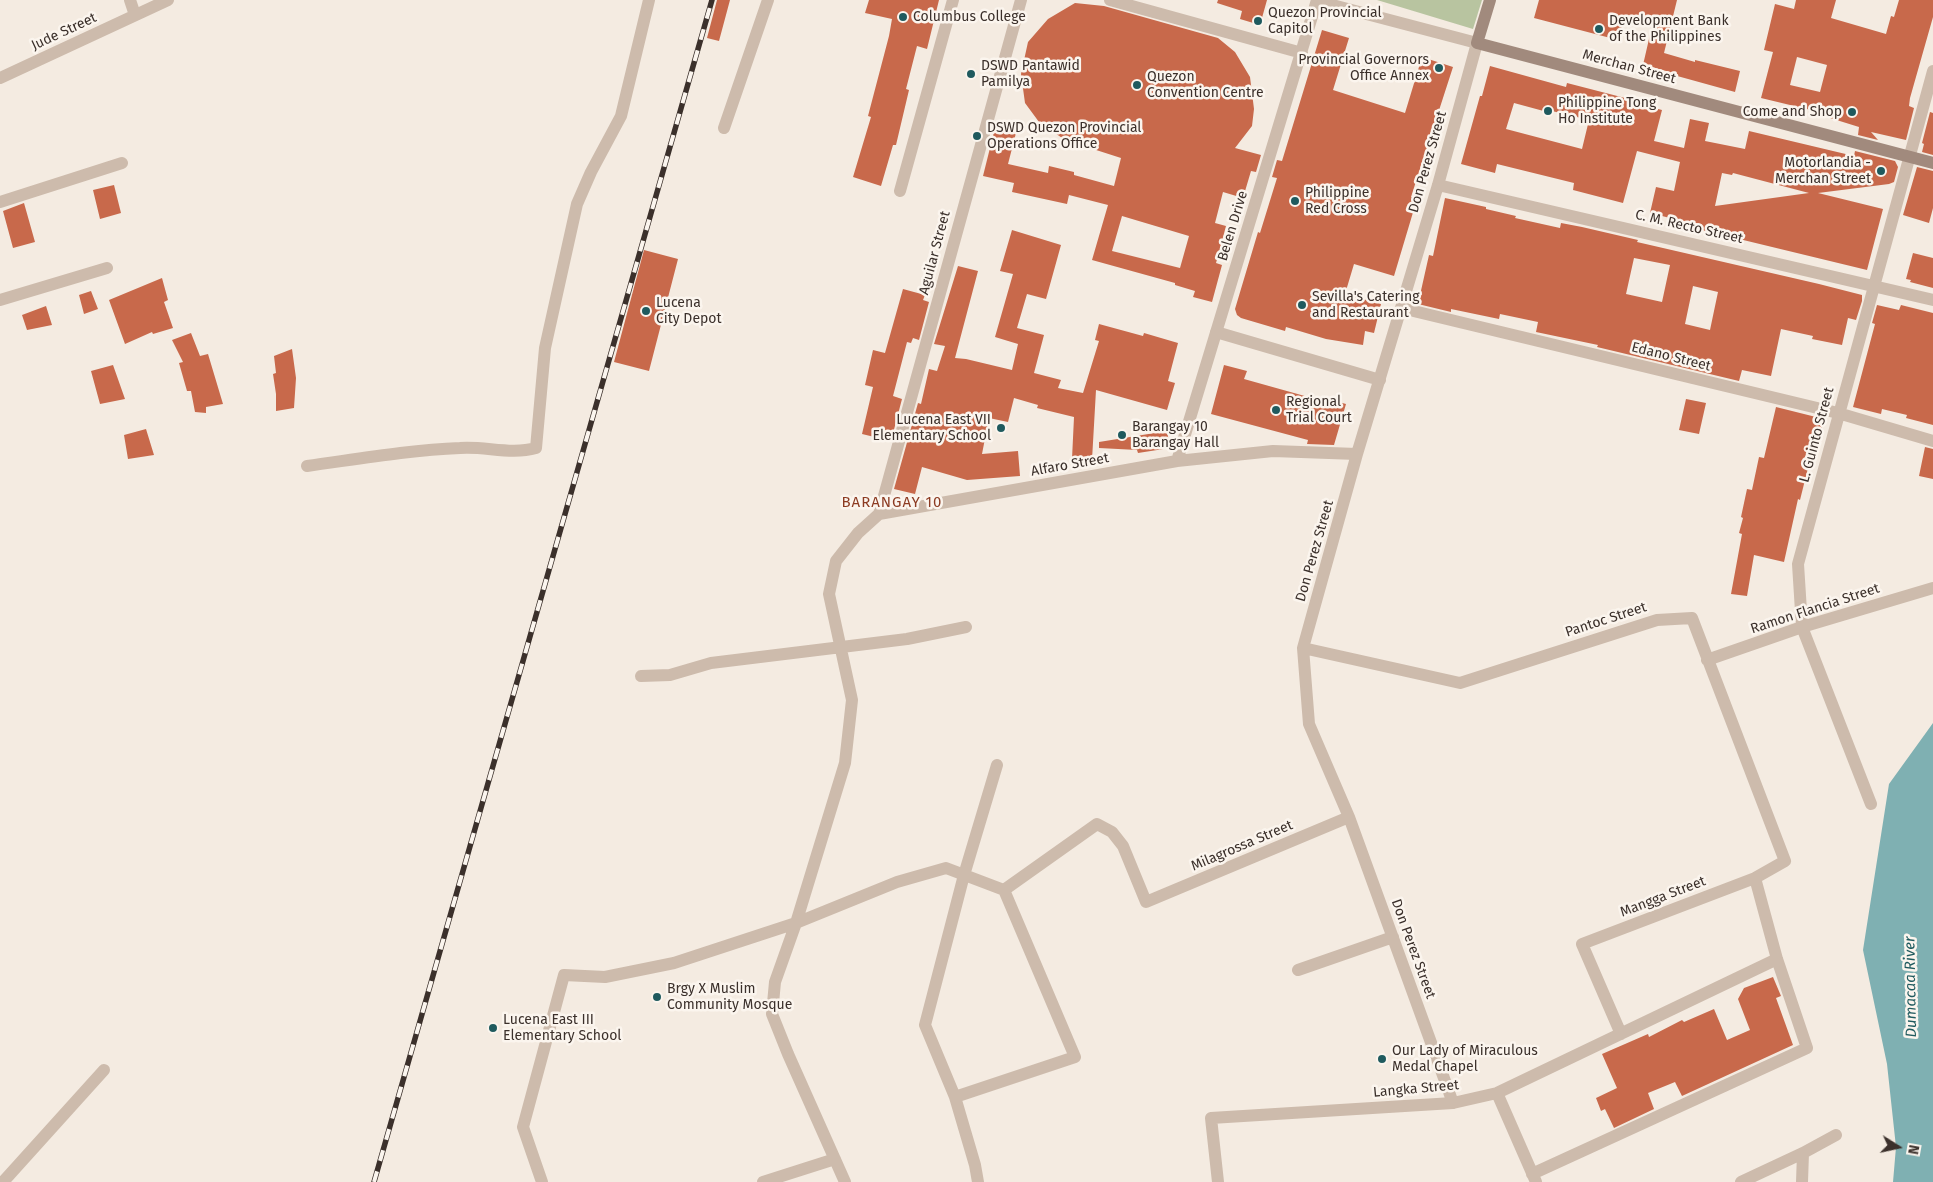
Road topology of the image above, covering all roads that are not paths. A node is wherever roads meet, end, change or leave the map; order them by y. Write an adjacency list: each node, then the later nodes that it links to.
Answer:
1 (130, 0): 10 (street)
2 (168, 0): 10 (street, Jude Street)
3 (649, 0): 33 (street)
4 (768, 0): 15 (street)
5 (953, 0): 20 (street)
6 (1021, 0): 34 (street, Aguilar Street)
7 (1110, 0): 12 (street)
8 (1317, 0): 11 (street, Merchan Street); 12 (street, Belen Drive)
9 (1490, 0): 11 (main road, Don Perez Street)
10 (134, 15): 14 (street, Jude Street)
11 (1477, 43): 16 (main road, Merchan Street); 19 (street, Don Perez Street)
12 (1302, 53): 27 (street, Belen Drive)
13 (1933, 71): 16 (street, L. Guinto Street)
14 (0, 78)
15 (724, 128)
16 (1909, 155): 18 (main road, Merchan Street); 23 (street, L. Guinto Street)
17 (122, 163): 21 (street)
18 (1933, 163)
19 (1438, 185): 23 (street, C. M. Recto Street); 26 (street, Don Perez Street)
20 (900, 191)
21 (0, 202)
22 (106, 268): 24 (street)
23 (1873, 285): 25 (street, C. M. Recto Street); 29 (street, L. Guinto Street)
24 (0, 300)
25 (1933, 300)
26 (1401, 308): 28 (street, Don Perez Street); 29 (street, Edano Street)
27 (1216, 332): 28 (street); 32 (street, Belen Drive)
28 (1380, 380): 31 (street, Don Perez Street)
29 (1838, 413): 30 (street, Edano Street); 36 (street, L. Guinto Street)
30 (1933, 442)
31 (1357, 454): 32 (street, Alfaro Street); 39 (street, Don Perez Street)
32 (1177, 461): 34 (street, Alfaro Street)
33 (307, 466)
34 (879, 514): 38 (street)
35 (1933, 588): 36 (street, Ramon Flancia Street)
36 (1802, 627): 40 (street, Ramon Flancia Street); 43 (street, L. Guinto Street)
37 (966, 628): 38 (street)
38 (840, 646): 41 (street); 48 (street)
39 (1303, 648): 40 (street, Pantoc Street); 44 (street, Don Perez Street)
40 (1707, 660): 46 (street, Pantoc Street)
41 (641, 676)
42 (997, 766): 45 (street)
43 (1870, 804)
44 (1349, 817): 47 (street, Milagrossa Street); 49 (street, Don Perez Street)
45 (964, 875): 47 (street); 48 (street); 55 (street)
46 (1755, 878): 50 (street); 52 (street, Mangga Street)
47 (1004, 890): 55 (street)
48 (796, 922): 59 (street); 62 (street)
49 (1393, 937): 51 (street); 56 (street, Don Perez Street)
50 (1777, 959): 52 (street, Langka Street); 60 (street)
51 (1298, 970)
52 (1621, 1034): 54 (street, Langka Street)
53 (104, 1070): 61 (street)
54 (1497, 1093): 56 (street, Langka Street); 60 (street)
55 (955, 1097): 65 (street)
56 (1453, 1103): 66 (street, Langka Street)
57 (1836, 1135): 58 (street)
58 (1803, 1153): 67 (street); 68 (street)
59 (835, 1158): 63 (street); 64 (street)
60 (1534, 1178)
61 (3, 1182)
62 (542, 1182)
63 (763, 1182)
64 (845, 1182)
65 (978, 1182)
66 (1218, 1182)
67 (1741, 1182)
68 (1802, 1182)

